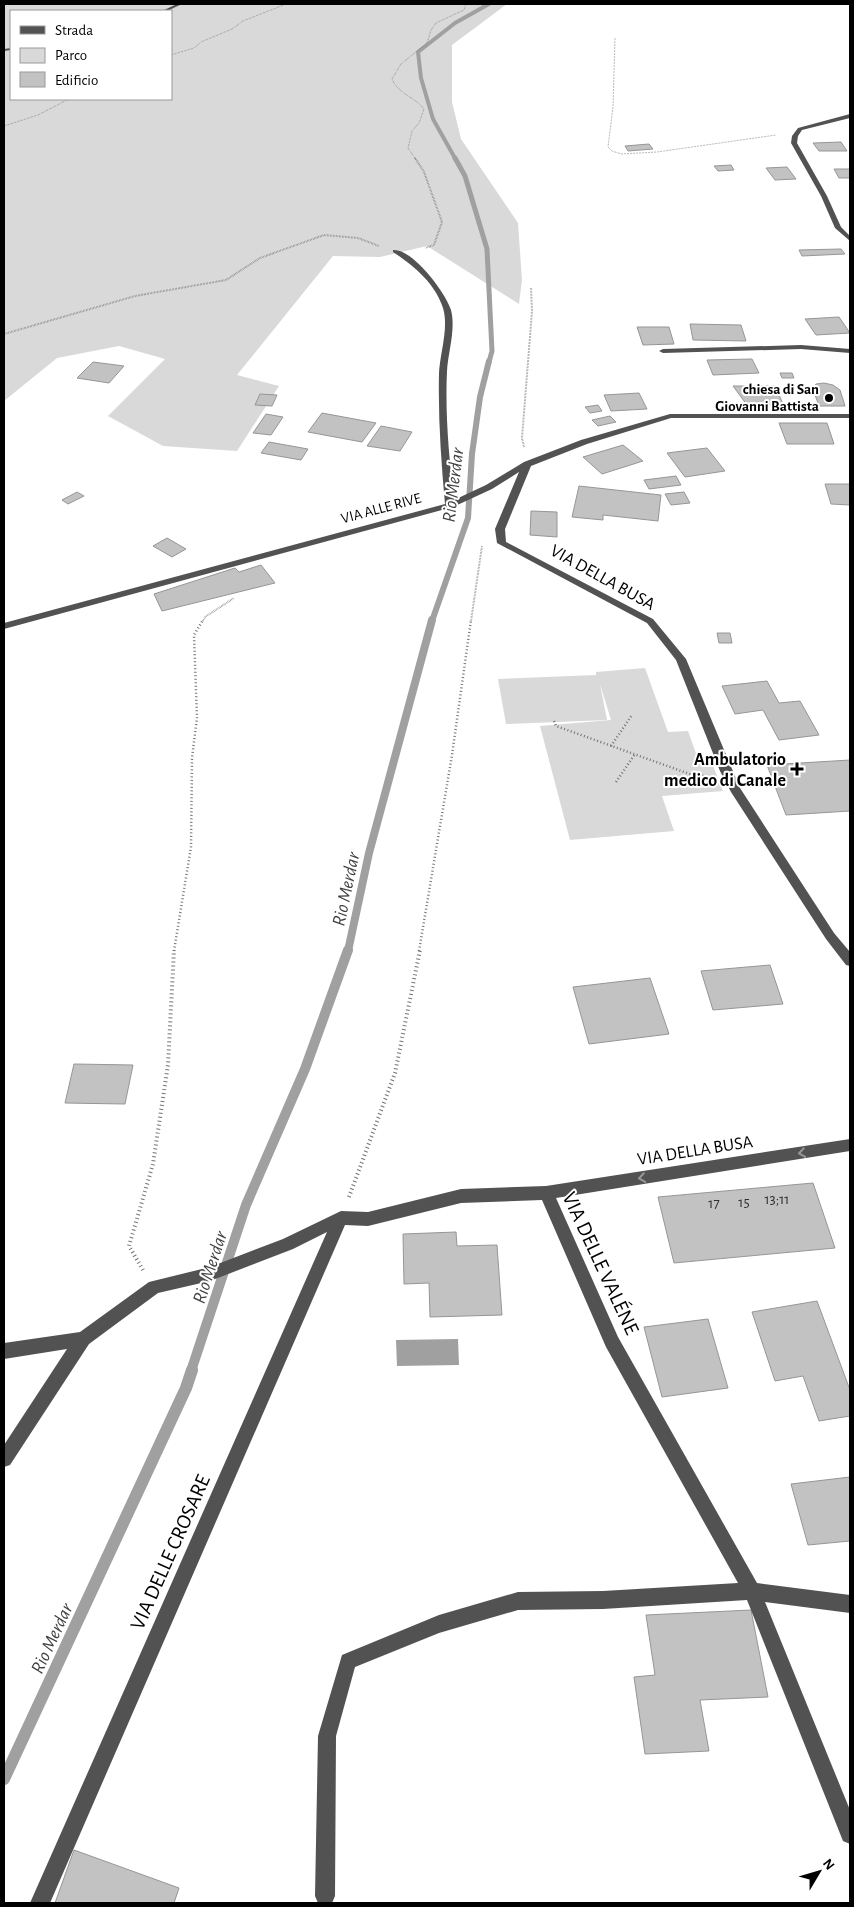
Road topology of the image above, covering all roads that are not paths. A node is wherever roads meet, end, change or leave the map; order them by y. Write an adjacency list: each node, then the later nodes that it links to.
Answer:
1 (180, 4): 2 (street)
2 (166, 10)
3 (850, 116): 4 (street)
4 (850, 239)
5 (395, 251): 10 (street)
6 (663, 351): 7 (street)
7 (850, 351)
8 (850, 416): 9 (street, VIA ALLE RIVE)
9 (527, 464): 10 (street, VIA ALLE RIVE); 12 (street, VIA DELLA BUSA)
10 (450, 505): 11 (street, VIA ALLE RIVE)
11 (4, 626)
12 (850, 961)
13 (850, 1145): 14 (street, VIA DELLA BUSA, one-way to 14)
14 (546, 1193): 15 (street, VIA DELLE VALÉNE); 19 (street, VIA DELLE VALÉNE)
15 (341, 1218): 16 (street, VIA DELLE VALÉNE); 23 (street, VIA DELLE CROSARE)
16 (83, 1339): 17 (street, VIA DELLE VALÉNE); 18 (street, VIA DELLE VALÉNE)
17 (4, 1351)
18 (4, 1459)
19 (752, 1591): 20 (street); 21 (street, VIA DELLE VALÉNE); 22 (street)
20 (850, 1604)
21 (850, 1834)
22 (325, 1896)
23 (40, 1903)

